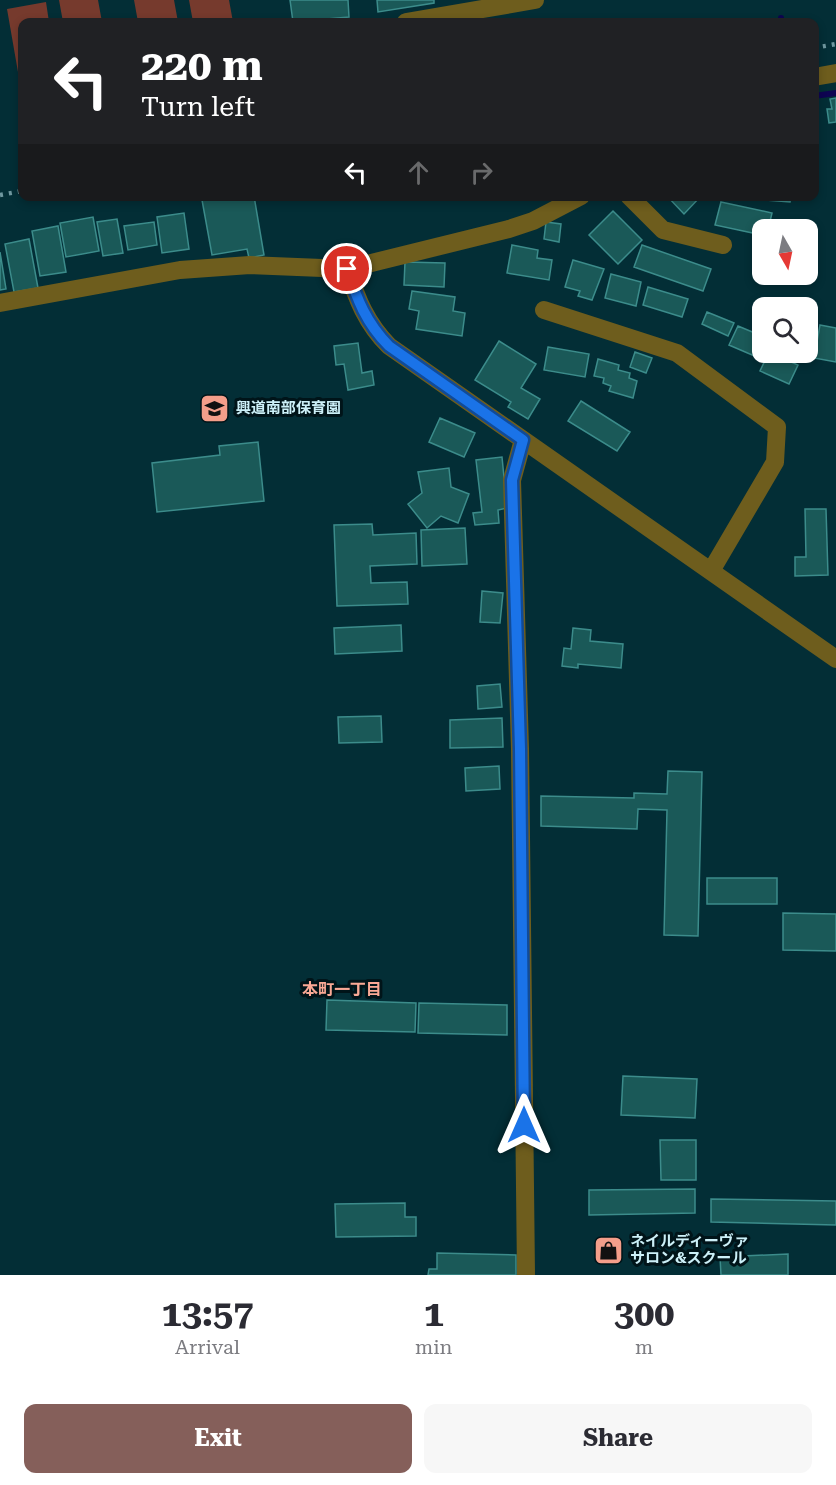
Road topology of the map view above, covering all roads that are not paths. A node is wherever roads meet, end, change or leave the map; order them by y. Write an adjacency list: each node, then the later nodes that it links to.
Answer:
1 (535, 0): 2 (street)
2 (429, 18)
3 (836, 73): 4 (street)
4 (819, 76)
5 (572, 201): 8 (street)
6 (634, 201): 7 (street)
7 (723, 245)
8 (347, 269): 9 (street); 11 (street)
9 (0, 303)
10 (544, 310): 12 (street)
11 (523, 440): 12 (street); 14 (street)
12 (711, 571): 13 (street)
13 (836, 659)
14 (526, 1275)

